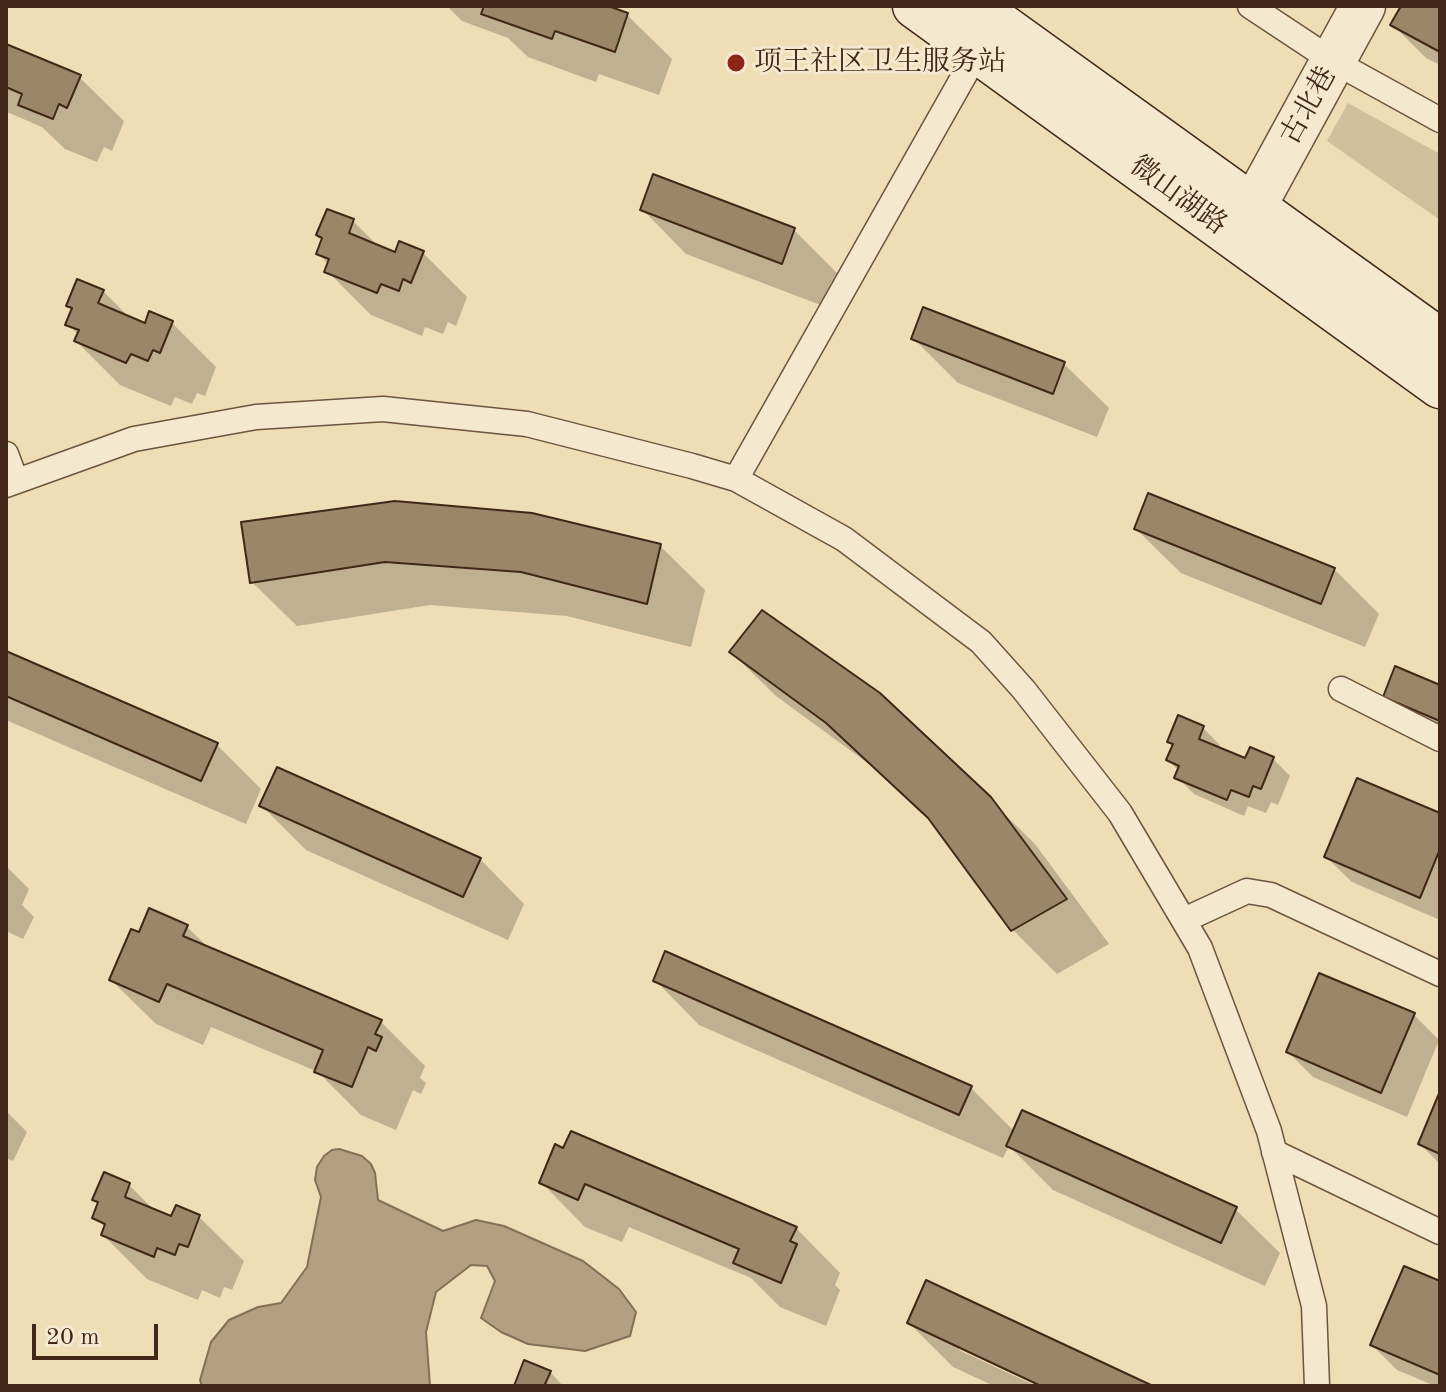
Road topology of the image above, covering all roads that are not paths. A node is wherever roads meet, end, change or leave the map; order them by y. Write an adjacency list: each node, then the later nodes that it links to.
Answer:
1 (915, 6): 5 (street, 微山湖路)
2 (974, 6): 8 (street, 微山湖路)
3 (1250, 6): 6 (lane)
4 (1363, 6): 6 (street, 古北巷)
5 (978, 51): 10 (street, 微山湖路); 12 (lane)
6 (1333, 61): 7 (lane); 8 (street, 古北巷)
7 (1440, 120)
8 (1254, 206): 9 (street, 微山湖路)
9 (1440, 341)
10 (1440, 386)
11 (6, 454): 13 (lane)
12 (736, 479): 13 (lane); 16 (lane)
13 (11, 483)
14 (1341, 689): 15 (lane)
15 (1440, 739)
16 (1184, 920): 17 (lane); 18 (lane)
17 (1440, 974)
18 (1274, 1152): 19 (lane); 20 (lane)
19 (1440, 1232)
20 (1317, 1386)

